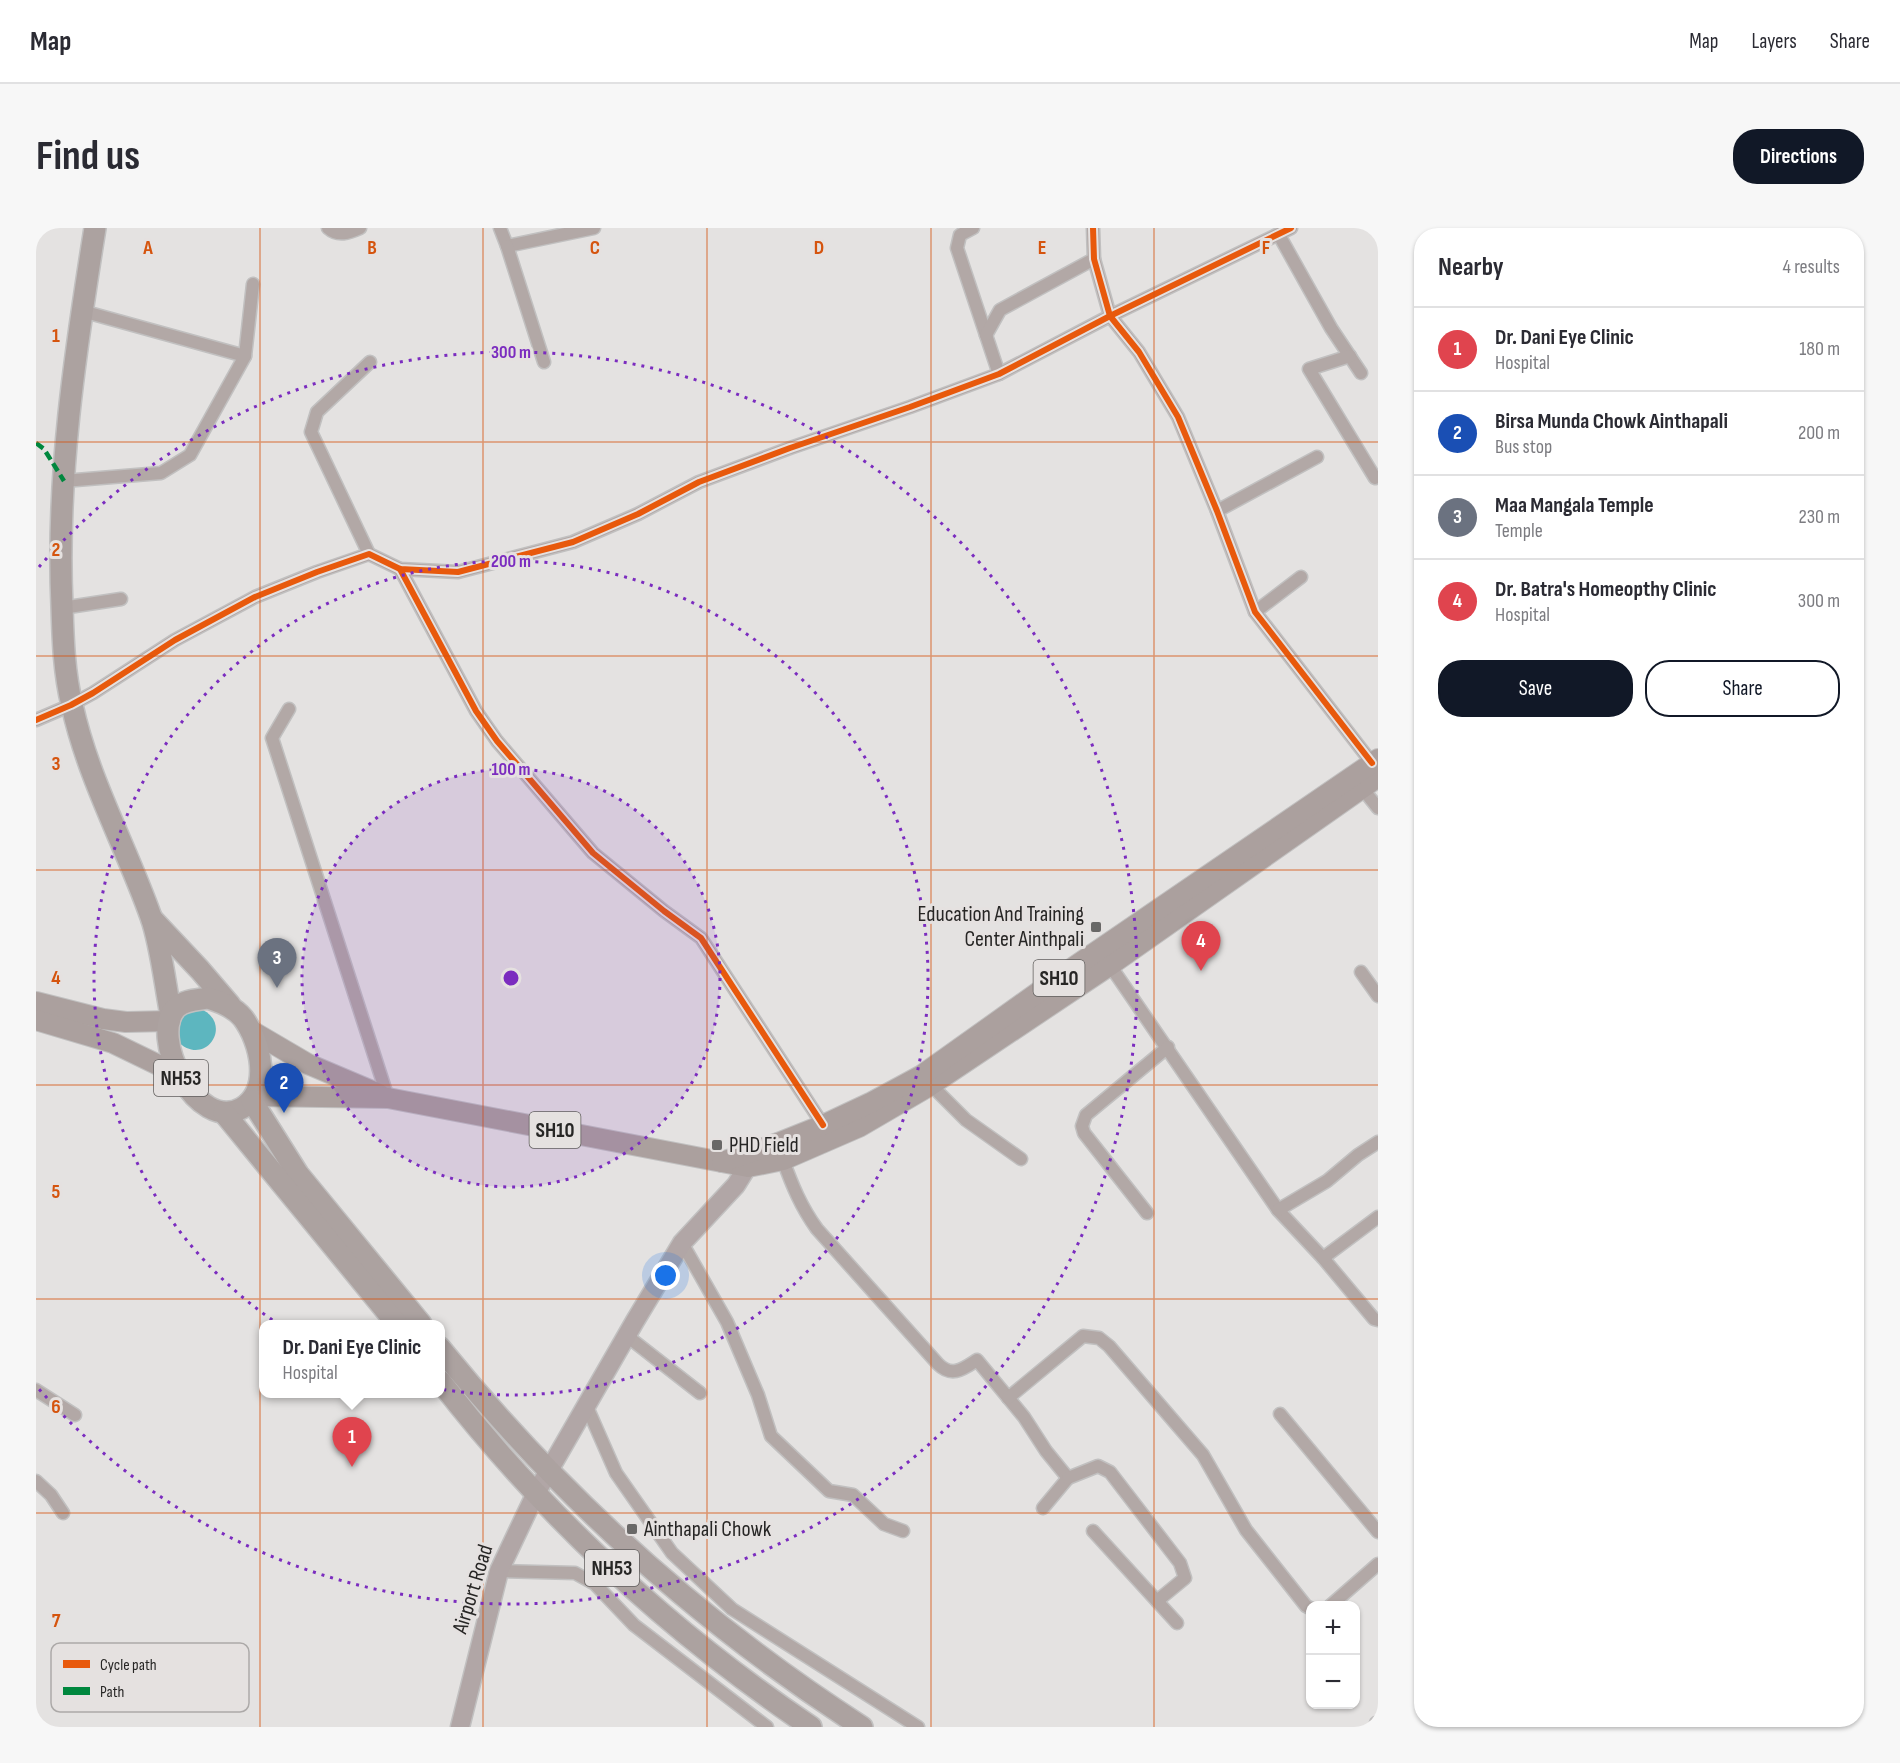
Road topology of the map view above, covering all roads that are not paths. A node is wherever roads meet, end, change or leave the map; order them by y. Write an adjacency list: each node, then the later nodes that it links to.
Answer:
1 (95, 228): 13 (highway, NH53)
2 (328, 228): 3 (street)
3 (360, 228)
4 (500, 228): 10 (street)
5 (594, 228): 10 (street)
6 (973, 228): 15 (street)
7 (1094, 228): 11 (street)
8 (1291, 228): 9 (street)
9 (1279, 235): 14 (street); 17 (street)
10 (507, 246): 19 (street)
11 (1094, 259): 14 (street); 15 (street)
12 (253, 284): 16 (street)
13 (82, 311): 16 (street); 24 (highway, NH53)
14 (1110, 316): 21 (street); 25 (street)
15 (986, 335): 21 (street)
16 (245, 356): 24 (street)
17 (1350, 356): 20 (street); 23 (street)
18 (370, 362): 26 (street)
19 (544, 363)
20 (1361, 373)
21 (999, 374): 27 (street)
22 (1317, 457): 25 (street)
23 (1375, 478)
24 (64, 481): 30 (highway, NH53)
25 (1217, 511): 31 (street)
26 (369, 554): 27 (street); 32 (street)
27 (400, 569): 53 (street)
28 (1301, 577): 31 (street)
29 (121, 599): 30 (street)
30 (62, 608): 32 (highway, NH53)
31 (1255, 612): 35 (street)
32 (71, 705): 34 (street); 38 (highway, NH53)
33 (289, 709): 50 (street)
34 (36, 720)
35 (1376, 766): 36 (main road, SH10); 39 (main road, SH10)
36 (1362, 788): 37 (street); 39 (main road, SH10)
37 (1378, 808)
38 (152, 919): 43 (highway, NH53); 44 (highway, NH53)
39 (1105, 957): 47 (street); 49 (main road, SH10); 53 (main road, SH10)
40 (1360, 972): 41 (street)
41 (1378, 996)
42 (36, 1002): 44 (main road)
43 (232, 1008): 44 (highway); 46 (highway, NH53)
44 (171, 1018): 48 (highway, NH53)
45 (36, 1020): 48 (main road)
46 (250, 1030): 50 (main road, SH10); 51 (highway, NH53)
47 (1168, 1047): 60 (street); 61 (street)
48 (179, 1075): 52 (highway, NH53)
49 (931, 1085): 56 (street); 57 (main road, SH10)
50 (388, 1098): 51 (main road, SH10); 58 (main road, SH10)
51 (253, 1099): 52 (highway, NH53); 66 (highway)
52 (224, 1113): 65 (highway, NH53)
53 (823, 1125): 55 (main road, SH10)
54 (1378, 1142): 60 (street)
55 (758, 1149): 58 (main road, SH10); 59 (main road, Airport Road)
56 (1021, 1159)
57 (783, 1160): 59 (main road, SH10); 73 (street)
58 (722, 1162): 59 (main road, SH10)
59 (748, 1167): 63 (main road, Airport Road)
60 (1278, 1209): 64 (street)
61 (1146, 1213)
62 (1378, 1217): 64 (street)
63 (682, 1244): 68 (main road, Airport Road); 83 (street)
64 (1323, 1257): 67 (street)
65 (394, 1320)
66 (419, 1320)
67 (1378, 1320)
68 (627, 1336): 72 (street); 74 (main road, Airport Road)
69 (445, 1353): 77 (highway, NH53)
70 (445, 1386): 80 (highway, NH53)
71 (36, 1390): 76 (street)
72 (700, 1393)
73 (1008, 1398): 78 (street); 90 (street)
74 (587, 1407): 77 (main road, Airport Road); 96 (street)
75 (1280, 1414): 85 (street)
76 (75, 1415)
77 (549, 1471): 80 (main road, Airport Road); 95 (highway, NH53)
78 (1068, 1478): 81 (street); 88 (street)
79 (36, 1481): 82 (street)
80 (536, 1493): 87 (main road, Airport Road); 94 (highway, NH53)
81 (1043, 1508)
82 (63, 1514)
83 (903, 1531)
84 (1093, 1531): 88 (street)
85 (1378, 1532)
86 (1378, 1564): 89 (street)
87 (499, 1571): 92 (main road, Airport Road); 93 (street)
88 (1157, 1601): 91 (street)
89 (1335, 1601)
90 (1306, 1606)
91 (1177, 1623)
92 (460, 1727)
93 (767, 1727)
94 (811, 1727)
95 (862, 1727)
96 (918, 1727)

